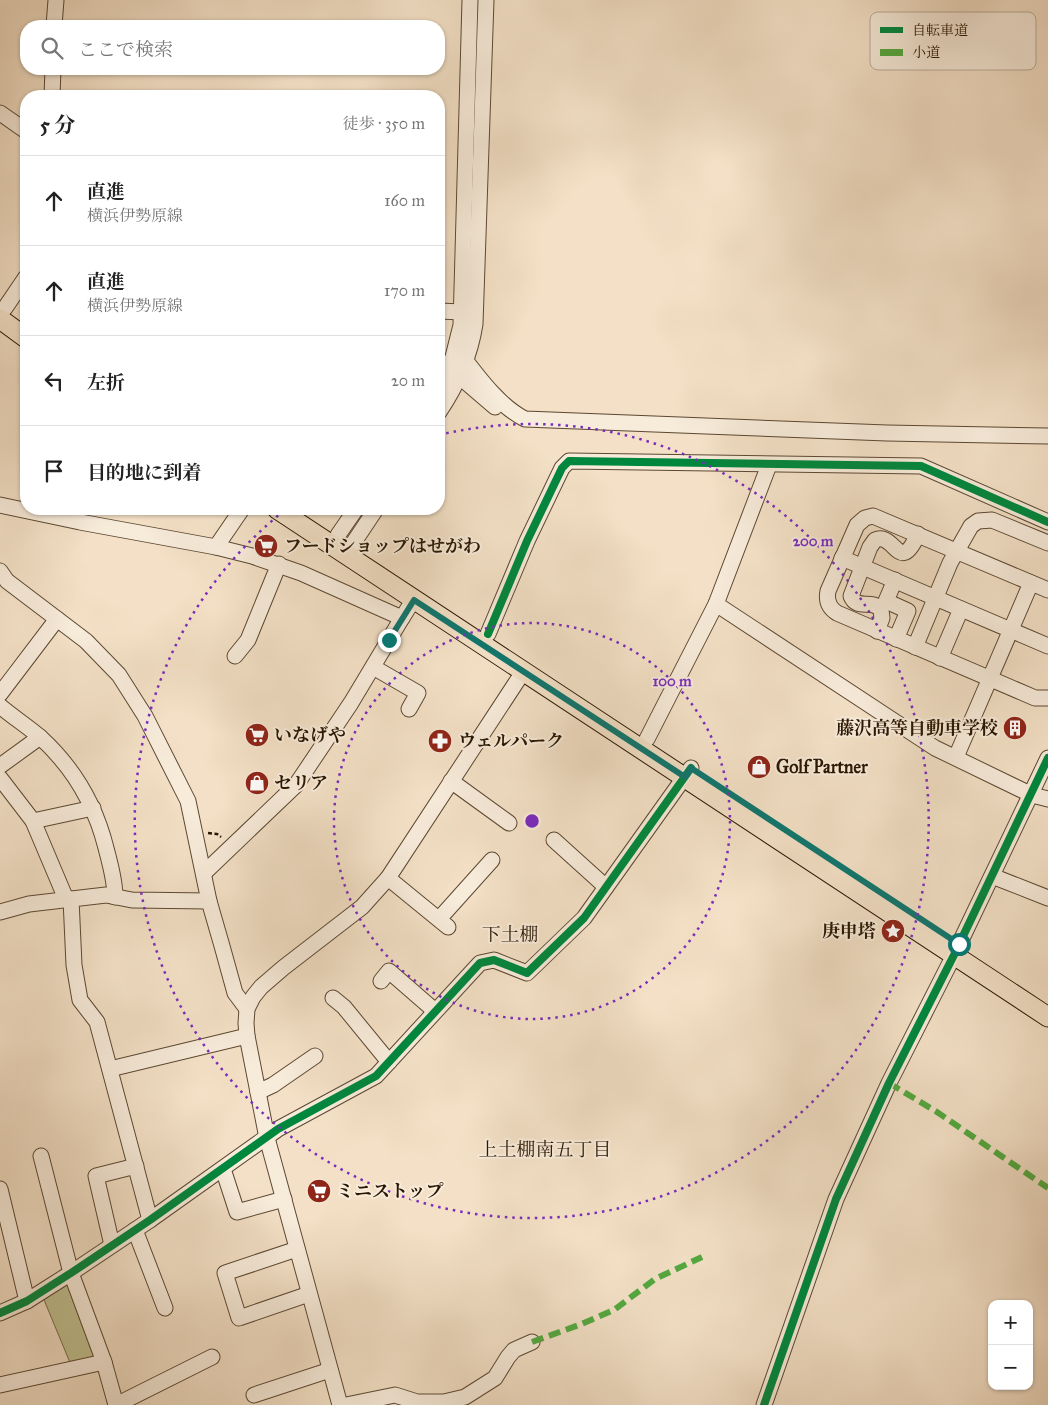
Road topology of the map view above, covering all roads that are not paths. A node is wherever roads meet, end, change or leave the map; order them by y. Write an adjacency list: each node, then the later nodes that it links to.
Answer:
1 (56, 0): 4 (street)
2 (470, 0): 12 (street)
3 (486, 0): 16 (street)
4 (54, 20)
5 (53, 75): 6 (street)
6 (52, 90)
7 (0, 113): 8 (street)
8 (20, 127)
9 (20, 286): 10 (street)
10 (2, 311): 13 (main road); 14 (main road)
11 (445, 311): 12 (street)
12 (462, 312): 15 (street)
13 (20, 320)
14 (20, 331)
15 (456, 348): 16 (street); 17 (street)
16 (466, 361): 17 (street); 20 (street)
17 (454, 373): 18 (street); 19 (street); 21 (street)
18 (445, 382)
19 (445, 396)
20 (1048, 436)
21 (1048, 446)
22 (769, 465): 31 (street); 46 (street); 52 (street)
23 (0, 505): 24 (street)
24 (20, 508)
25 (238, 515): 35 (street)
26 (286, 515): 45 (main road)
27 (307, 515): 33 (main road)
28 (354, 515): 33 (street)
29 (370, 515): 33 (street)
30 (83, 516): 35 (street)
31 (1048, 522)
32 (918, 534): 36 (street); 37 (street); 39 (street)
33 (345, 540): 52 (main road)
34 (1048, 543): 36 (street)
35 (216, 547): 38 (street)
36 (957, 551): 42 (street); 44 (street)
37 (842, 558): 39 (street); 50 (street)
38 (279, 564): 48 (street); 56 (street)
39 (862, 566): 41 (street); 50 (street)
40 (0, 571): 49 (street)
41 (895, 580): 44 (street); 53 (street)
42 (1031, 583): 43 (street); 51 (street)
43 (1048, 590)
44 (936, 598): 47 (street); 55 (street)
45 (414, 600): 48 (street); 59 (main road)
46 (716, 604): 66 (street); 67 (street)
47 (962, 609): 51 (street); 57 (street)
48 (402, 618): 58 (street)
49 (57, 620): 61 (street); 80 (street)
50 (876, 630): 53 (street)
51 (1011, 630): 54 (street); 60 (street)
52 (488, 634): 66 (main road)
53 (896, 639): 55 (street)
54 (1048, 646)
55 (915, 647): 57 (street)
56 (235, 656)
57 (940, 658): 60 (street)
58 (373, 667): 64 (street); 80 (street)
59 (523, 672): 70 (main road); 72 (street)
60 (990, 679): 62 (street); 67 (street)
61 (0, 694)
62 (1048, 698)
63 (0, 706): 65 (street)
64 (409, 708)
65 (40, 737): 69 (street); 75 (street)
66 (648, 739): 70 (main road)
67 (956, 757): 73 (street)
68 (1048, 758): 73 (street)
69 (0, 766)
70 (688, 772): 83 (street); 89 (main road)
71 (0, 778): 76 (street)
72 (451, 781): 77 (street); 82 (street)
73 (1032, 794): 74 (street); 81 (street)
74 (1048, 799)
75 (93, 808): 76 (street); 84 (street)
76 (33, 821): 86 (street)
77 (509, 823)
78 (554, 840): 83 (street)
79 (492, 860): 82 (street)
80 (204, 874): 87 (street)
81 (992, 876): 85 (street); 89 (street)
82 (388, 878): 93 (street)
83 (606, 887): 94 (street)
84 (115, 897): 86 (street); 87 (street)
85 (1048, 898)
86 (69, 899): 88 (street); 99 (street)
87 (210, 901): 93 (street)
88 (0, 912)
89 (957, 949): 92 (main road); 95 (main road); 126 (street)
90 (390, 971): 94 (street)
91 (333, 998): 98 (street)
92 (1048, 1002)
93 (248, 1010): 96 (street)
94 (435, 1011): 98 (street)
95 (1048, 1017)
96 (247, 1036): 99 (street); 100 (street)
97 (315, 1056): 100 (street)
98 (389, 1062): 101 (street)
99 (110, 1069): 103 (street)
100 (258, 1092): 101 (street)
101 (267, 1138): 104 (street); 106 (street)
102 (41, 1156): 112 (street)
103 (136, 1166): 107 (street); 110 (street)
104 (223, 1169): 106 (street); 107 (street)
105 (0, 1189): 108 (street)
106 (284, 1199): 111 (street)
107 (150, 1220): 109 (street)
108 (3, 1222): 114 (street)
109 (135, 1230): 110 (street); 115 (street)
110 (112, 1245): 112 (street)
111 (298, 1249): 113 (street); 113 (street)
112 (71, 1273): 114 (street); 119 (street)
113 (310, 1294): 120 (street)
114 (27, 1301): 116 (street)
115 (165, 1308)
116 (0, 1313)
117 (532, 1342): 125 (street)
118 (212, 1357): 123 (street)
119 (104, 1362): 121 (street); 123 (street)
120 (330, 1370): 122 (street); 124 (street)
121 (0, 1385)
122 (254, 1395)
123 (116, 1405)
124 (340, 1405)
125 (346, 1405)
126 (764, 1405)

